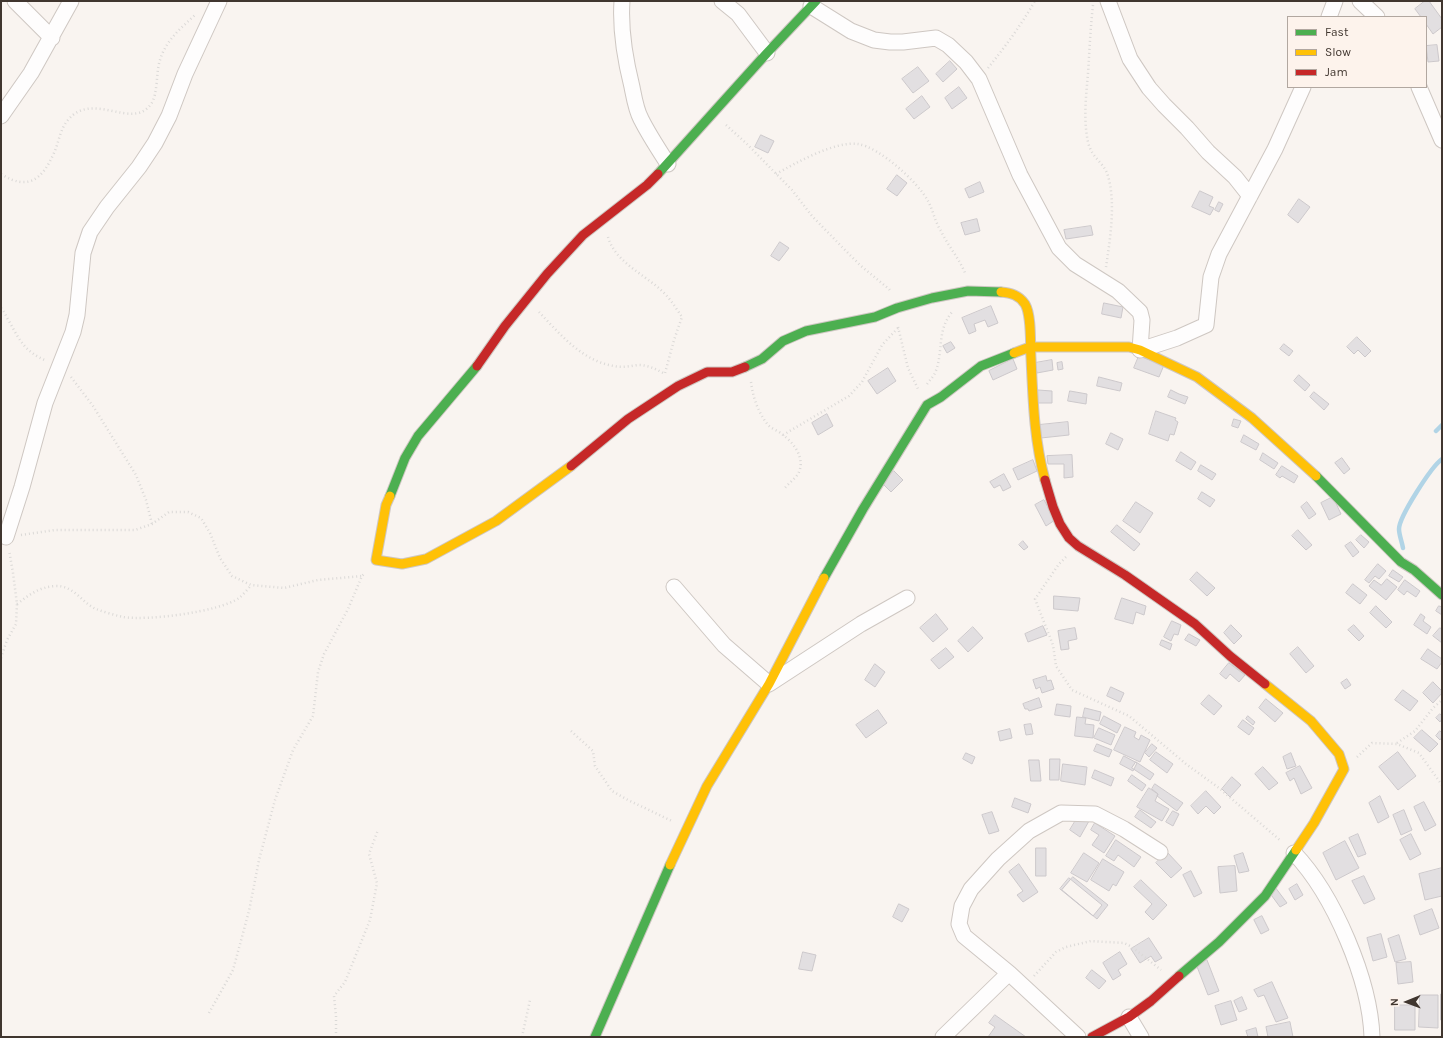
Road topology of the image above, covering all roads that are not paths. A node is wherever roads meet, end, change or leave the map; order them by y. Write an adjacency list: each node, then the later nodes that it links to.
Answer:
1 (16, 1): 12 (street)
2 (71, 1): 12 (street)
3 (219, 1): 22 (street)
4 (622, 1): 18 (street)
5 (722, 1): 13 (street)
6 (1108, 1): 19 (street)
7 (1335, 1): 10 (street)
8 (1360, 1): 11 (street)
9 (813, 3): 13 (street); 21 (street)
10 (1329, 16)
11 (1376, 16)
12 (52, 38): 16 (street)
13 (767, 53): 18 (street)
14 (1303, 88): 19 (street)
15 (1419, 88): 17 (street)
16 (1, 116)
17 (1442, 140)
18 (668, 164): 20 (street)
19 (1250, 196): 21 (street)
20 (1030, 347): 21 (street); 26 (street); 28 (street)
21 (1140, 350): 24 (street)
22 (6, 537)
23 (674, 586): 26 (street)
24 (1442, 595)
25 (907, 598): 26 (street)
26 (769, 684): 31 (street)
27 (1160, 852): 29 (street)
28 (1294, 853): 30 (street); 36 (street)
29 (1009, 973): 32 (street); 33 (street)
30 (1129, 1017): 34 (street); 35 (street)
31 (595, 1037)
32 (943, 1037)
33 (1078, 1037)
34 (1092, 1037)
35 (1141, 1037)
36 (1372, 1037)

